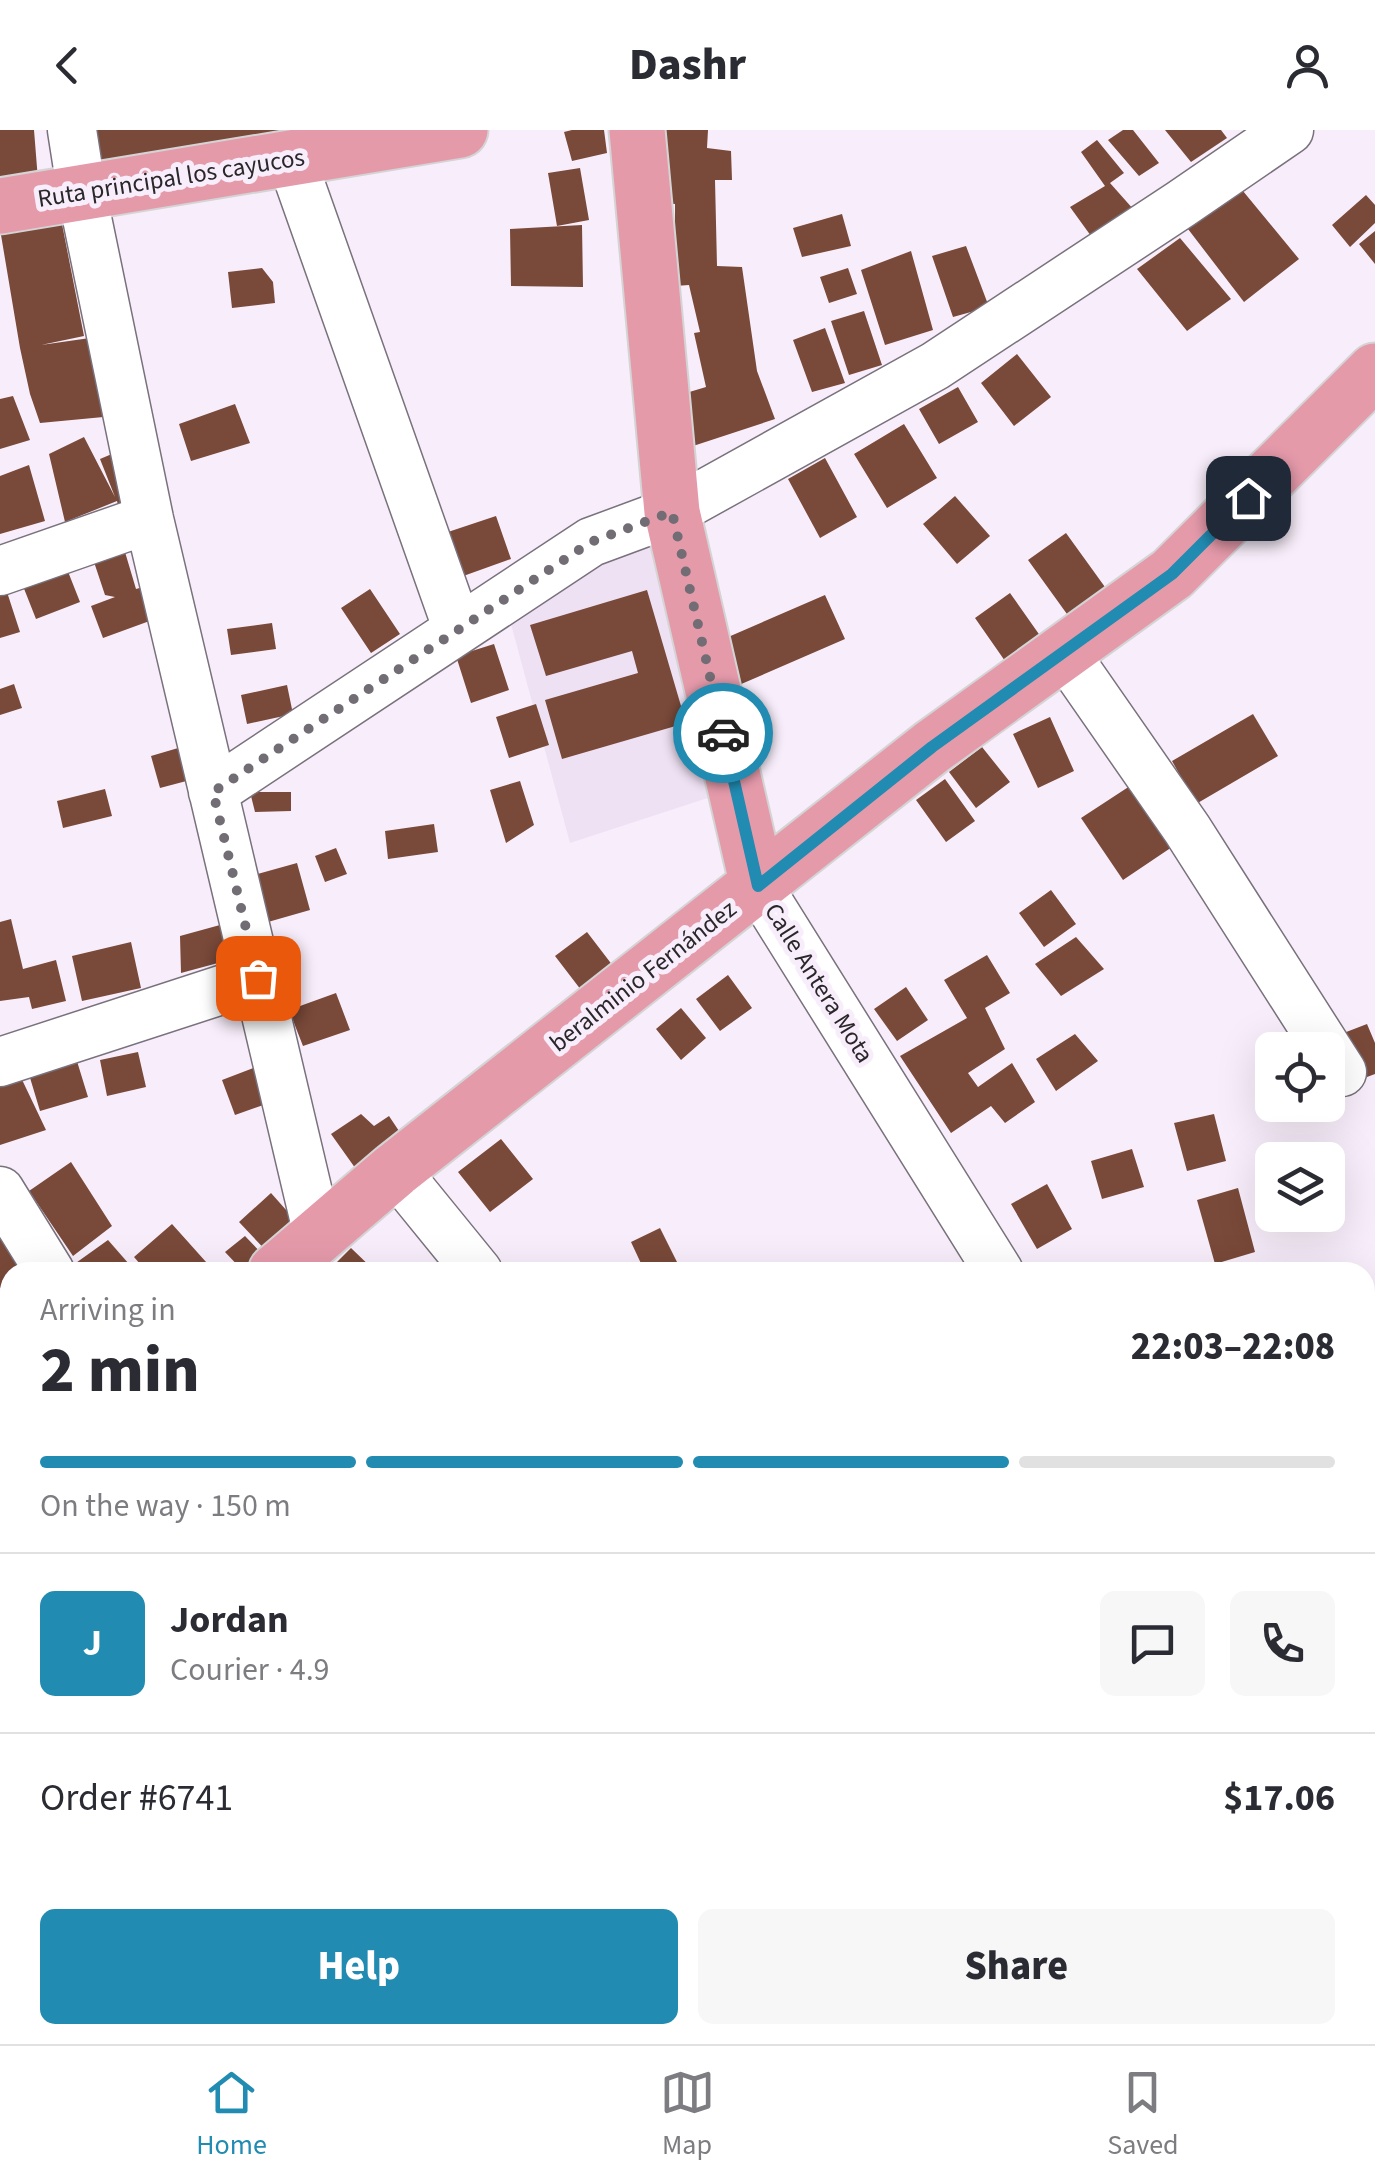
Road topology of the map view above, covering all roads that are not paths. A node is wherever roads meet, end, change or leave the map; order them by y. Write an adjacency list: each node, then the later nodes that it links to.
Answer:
1 (72, 130): 7 (street)
2 (460, 130): 5 (main road, Ruta principal los cayucos)
3 (637, 130): 10 (main road, Calle Antera Mota)
4 (1289, 130): 10 (street)
5 (361, 138): 6 (main road, Ruta principal los cayucos)
6 (291, 158): 7 (main road, Ruta principal los cayucos); 13 (street)
7 (82, 194): 8 (main road, Ruta principal los cayucos); 11 (street)
8 (0, 206)
9 (1375, 372): 14 (main road, beralminio Fernández)
10 (672, 512): 13 (street); 16 (main road, Calle Antera Mota)
11 (149, 519): 12 (street); 15 (street)
12 (0, 571)
13 (458, 630): 15 (street)
14 (1064, 652): 16 (main road, beralminio Fernández); 18 (street)
15 (213, 792): 17 (street)
16 (758, 886): 20 (main road, beralminio Fernández); 26 (street, Calle Antera Mota)
17 (258, 978): 19 (street); 22 (street)
18 (1316, 1032)
19 (0, 1062)
20 (395, 1170): 22 (main road, beralminio Fernández); 25 (street)
21 (0, 1191): 23 (street)
22 (318, 1235): 24 (main road, beralminio Fernández)
23 (44, 1262)
24 (287, 1262)
25 (470, 1262)
26 (993, 1262)

